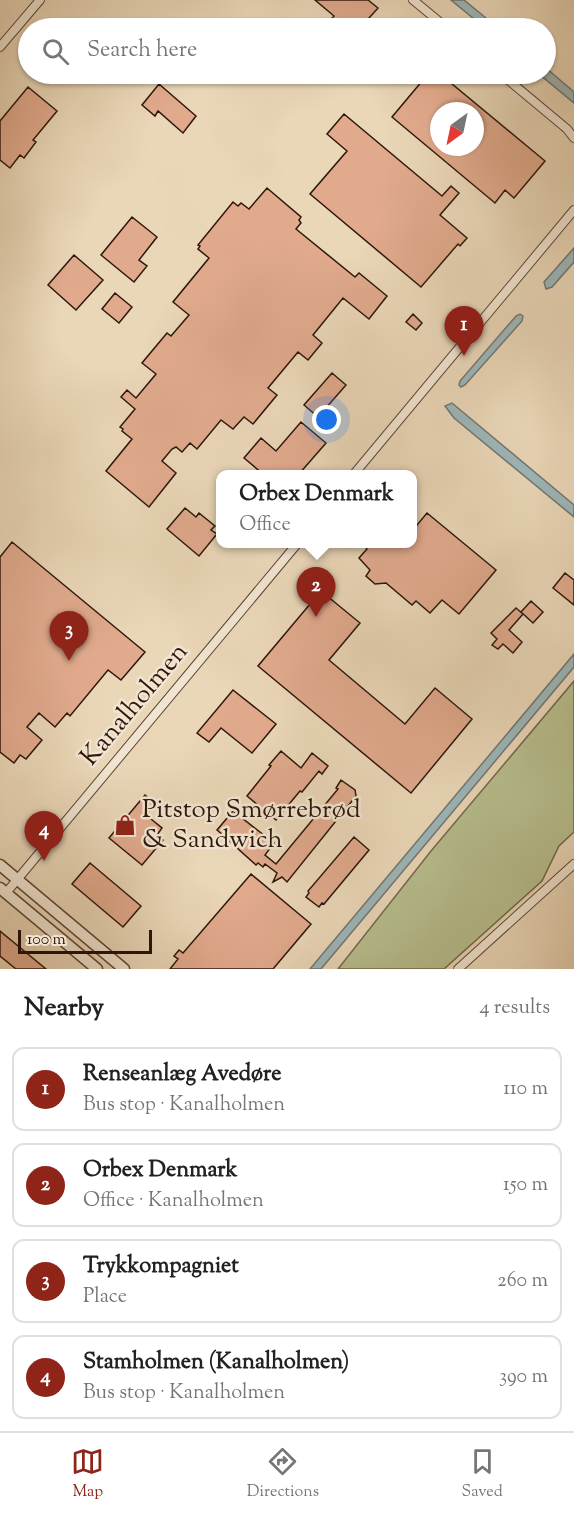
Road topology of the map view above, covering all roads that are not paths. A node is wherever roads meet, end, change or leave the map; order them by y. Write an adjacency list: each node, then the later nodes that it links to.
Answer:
1 (40, 0): 3 (street)
2 (413, 0): 4 (street)
3 (25, 18)
4 (435, 18)
5 (18, 26): 6 (street)
6 (0, 47)
7 (513, 84): 8 (street)
8 (574, 138)
9 (574, 210): 10 (street)
10 (357, 470)
11 (293, 548): 14 (street, Kanalholmen)
12 (574, 864): 18 (street)
13 (0, 865): 14 (street)
14 (17, 879): 15 (street, Kanalholmen); 17 (street)
15 (3, 891): 16 (street)
16 (97, 969)
17 (124, 969)
18 (458, 969)

